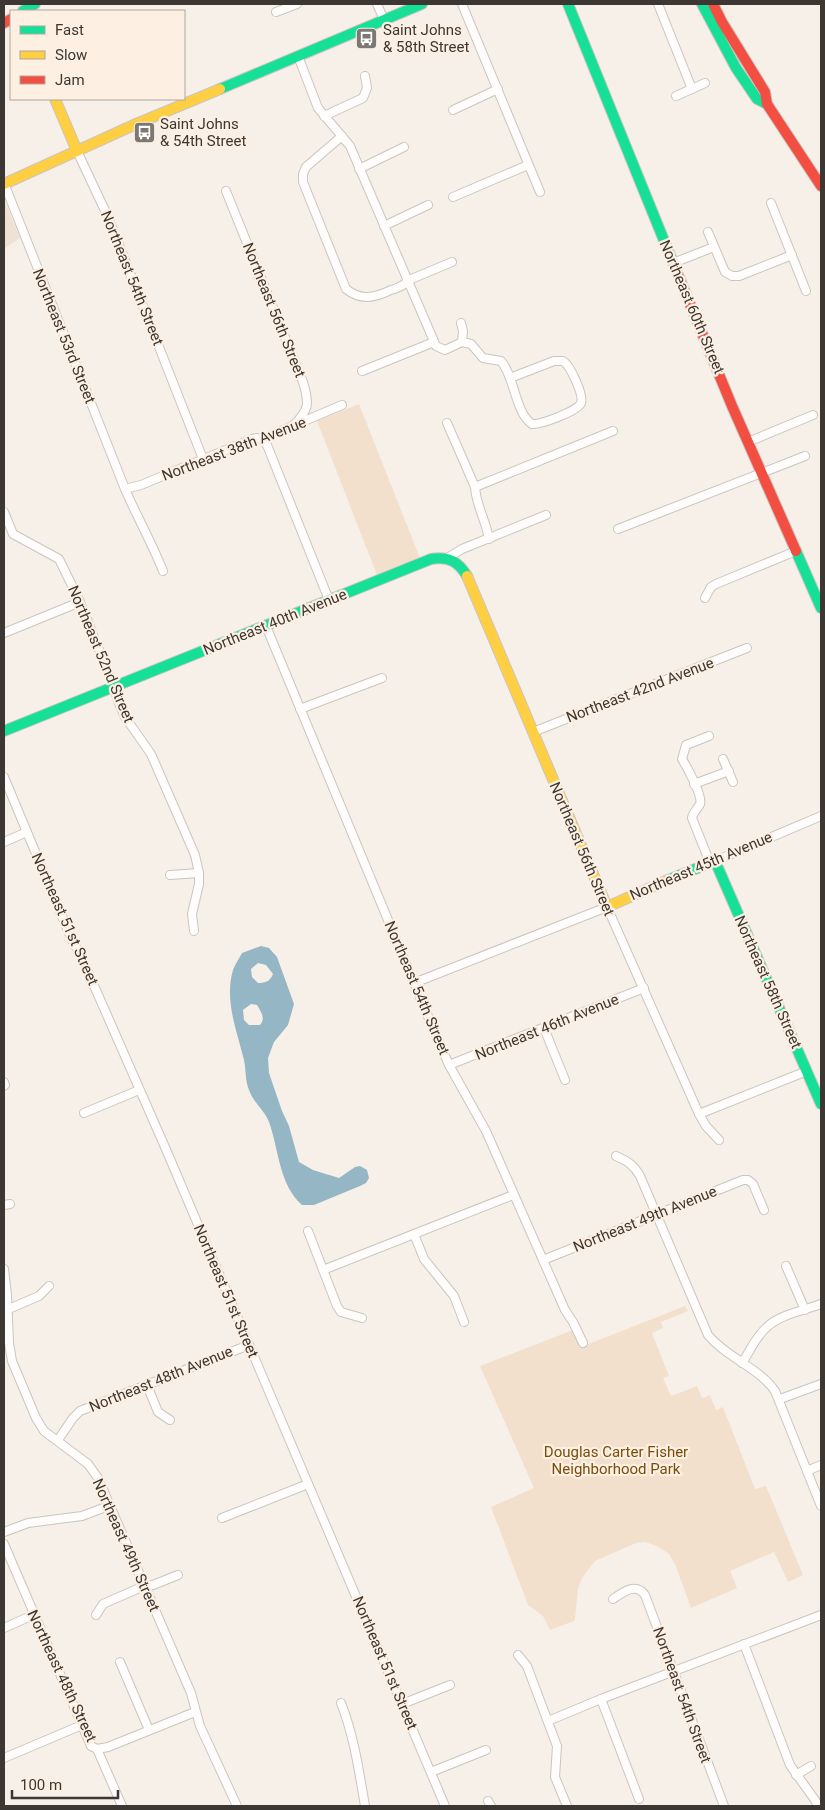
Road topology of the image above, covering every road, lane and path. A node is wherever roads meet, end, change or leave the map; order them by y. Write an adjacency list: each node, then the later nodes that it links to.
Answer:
1 (35, 4): 10 (street)
2 (297, 4): 11 (street)
3 (377, 4): 12 (street)
4 (422, 4): 12 (street)
5 (462, 4): 16 (street)
6 (568, 4): 40 (street, Northeast 60th Street)
7 (658, 4): 17 (street)
8 (702, 4): 20 (street)
9 (713, 4): 20 (street)
10 (23, 10)
11 (276, 12)
12 (384, 20): 13 (street)
13 (298, 56): 22 (street); 25 (street)
14 (365, 76): 22 (street)
15 (706, 83): 17 (street)
16 (498, 89): 21 (street); 26 (street)
17 (692, 89): 18 (street)
18 (676, 96)
19 (55, 100): 25 (street, Northeast 54th Street)
20 (767, 104): 29 (street)
21 (453, 110)
22 (324, 116): 23 (street)
23 (342, 136): 27 (street); 41 (street)
24 (404, 148): 27 (street)
25 (77, 151): 28 (street); 56 (street, Northeast 54th Street)
26 (528, 165): 31 (street); 32 (street)
27 (359, 170): 35 (street)
28 (4, 184): 59 (street, Northeast 53rd Street)
29 (821, 186)
30 (226, 191): 51 (street, Northeast 56th Street)
31 (540, 192)
32 (453, 197)
33 (771, 203): 38 (street)
34 (428, 205): 35 (street)
35 (384, 226): 41 (street)
36 (708, 232): 37 (street)
37 (714, 247): 38 (street); 40 (street)
38 (792, 255): 42 (street)
39 (452, 262): 41 (street)
40 (673, 263): 54 (street, Northeast 60th Street)
41 (409, 280): 44 (street)
42 (806, 291)
43 (461, 323): 45 (street)
44 (434, 342): 45 (street); 46 (street)
45 (462, 342): 47 (street)
46 (362, 371)
47 (510, 378): 47 (street)
48 (342, 405): 51 (street, Northeast 38th Avenue)
49 (814, 414): 54 (street)
50 (447, 423): 58 (street)
51 (292, 427): 53 (street, Northeast 38th Avenue)
52 (613, 431): 58 (street)
53 (262, 439): 56 (street, Northeast 38th Avenue); 70 (street)
54 (748, 442): 57 (street, Northeast 60th Street)
55 (805, 456): 57 (street)
56 (203, 459): 59 (street, Northeast 38th Avenue)
57 (762, 472): 62 (street); 66 (street, Northeast 60th Street)
58 (475, 487): 65 (street)
59 (125, 489): 68 (street, Northeast 53rd Street)
60 (4, 512): 63 (street)
61 (546, 515): 65 (street, Northeast 40th Avenue)
62 (618, 529)
63 (13, 534): 64 (street); 71 (street, Northeast 52nd Street)
64 (4, 538)
65 (489, 539): 67 (street, Northeast 40th Avenue)
66 (796, 551): 69 (street); 72 (street, Northeast 60th Street)
67 (449, 557): 70 (street, Northeast 40th Avenue); 80 (street, Northeast 56th Street)
68 (163, 571)
69 (705, 598)
70 (329, 600): 73 (street, Northeast 40th Avenue)
71 (80, 602): 74 (street); 77 (street, Northeast 52nd Street)
72 (821, 608)
73 (266, 626): 77 (street, Northeast 40th Avenue); 78 (street, Northeast 54th Street)
74 (4, 633)
75 (747, 648): 80 (street, Northeast 42nd Avenue)
76 (382, 678): 78 (street)
77 (114, 687): 79 (street, Northeast 40th Avenue); 91 (street, Northeast 52nd Street)
78 (300, 709): 95 (street, Northeast 54th Street)
79 (4, 730)
80 (533, 732): 93 (street, Northeast 56th Street)
81 (709, 736): 86 (street)
82 (723, 759): 83 (street)
83 (729, 771): 85 (street); 86 (street)
84 (4, 777): 88 (street, Northeast 51st Street)
85 (733, 782)
86 (694, 784): 90 (street)
87 (821, 816): 90 (street, Northeast 45th Avenue)
88 (27, 832): 89 (street); 101 (street, Northeast 51st Street)
89 (4, 842)
90 (712, 862): 93 (street, Northeast 45th Avenue); 99 (street, Northeast 58th Street)
91 (199, 873): 92 (street); 94 (street, Northeast 52nd Street)
92 (170, 875)
93 (606, 907): 95 (street, Northeast 45th Avenue); 96 (street, Northeast 56th Street)
94 (194, 932)
95 (414, 983): 98 (street, Northeast 54th Street)
96 (644, 988): 97 (street, Northeast 46th Avenue); 104 (street, Northeast 56th Street)
97 (544, 1028): 98 (street, Northeast 46th Avenue); 100 (street)
98 (450, 1065): 107 (street, Northeast 54th Street)
99 (807, 1071): 102 (street, Northeast 58th Street); 104 (street)
100 (565, 1080)
101 (139, 1090): 103 (street); 123 (street, Northeast 51st Street)
102 (821, 1104)
103 (84, 1113)
104 (700, 1114): 105 (street, Northeast 56th Street)
105 (719, 1140)
106 (616, 1156): 109 (street)
107 (513, 1195): 111 (street); 112 (street, Northeast 54th Street)
108 (764, 1210): 109 (street, Northeast 49th Avenue)
109 (656, 1214): 112 (street, Northeast 49th Avenue); 124 (street)
110 (308, 1231): 115 (street)
111 (414, 1234): 115 (street); 121 (street)
112 (543, 1260): 122 (street, Northeast 54th Street)
113 (786, 1266): 119 (street)
114 (4, 1269): 118 (street, Northeast 49th Street)
115 (323, 1270): 120 (street)
116 (49, 1286): 118 (street)
117 (821, 1304): 119 (street)
118 (6, 1310): 129 (street, Northeast 49th Street)
119 (805, 1310): 124 (street)
120 (362, 1318)
121 (464, 1322)
122 (583, 1343)
123 (249, 1345): 126 (street, Northeast 48th Avenue); 132 (street, Northeast 51st Street)
124 (742, 1363): 127 (street)
125 (821, 1384): 127 (street)
126 (146, 1385): 128 (street); 129 (street, Northeast 48th Avenue)
127 (780, 1399): 131 (street)
128 (170, 1420)
129 (58, 1440): 133 (street, Northeast 49th Street)
130 (821, 1465): 131 (street)
131 (807, 1471): 134 (street)
132 (308, 1484): 135 (street); 152 (street, Northeast 51st Street)
133 (110, 1505): 136 (street); 139 (street, Northeast 49th Street)
134 (821, 1506)
135 (222, 1518)
136 (4, 1532)
137 (4, 1544): 141 (street, Northeast 48th Street)
138 (178, 1575): 139 (street)
139 (144, 1586): 142 (street); 153 (street, Northeast 49th Street)
140 (613, 1599): 148 (street, Northeast 54th Street)
141 (33, 1615): 144 (street); 155 (street, Northeast 48th Street)
142 (96, 1615)
143 (821, 1615): 145 (street)
144 (4, 1628)
145 (744, 1644): 148 (street); 163 (street)
146 (518, 1655): 154 (street)
147 (120, 1662): 156 (street)
148 (674, 1671): 150 (street); 170 (street, Northeast 54th Street)
149 (450, 1685): 152 (street)
150 (602, 1699): 154 (street); 164 (street)
151 (341, 1703): 167 (street)
152 (402, 1704): 162 (street, Northeast 51st Street)
153 (195, 1712): 156 (street); 166 (street, Northeast 49th Street)
154 (548, 1721): 169 (street)
155 (82, 1725): 158 (street, Northeast 48th Street); 160 (street)
156 (149, 1730): 158 (street)
157 (4, 1748): 160 (street)
158 (97, 1749): 165 (street, Northeast 48th Street)
159 (486, 1750): 162 (street)
160 (6, 1757)
161 (811, 1766): 163 (street)
162 (431, 1772): 168 (street, Northeast 51st Street)
163 (796, 1775): 171 (street)
164 (639, 1799)
165 (122, 1806)
166 (237, 1806)
167 (365, 1806)
168 (445, 1806)
169 (567, 1806)
170 (724, 1806)
171 (818, 1806)

